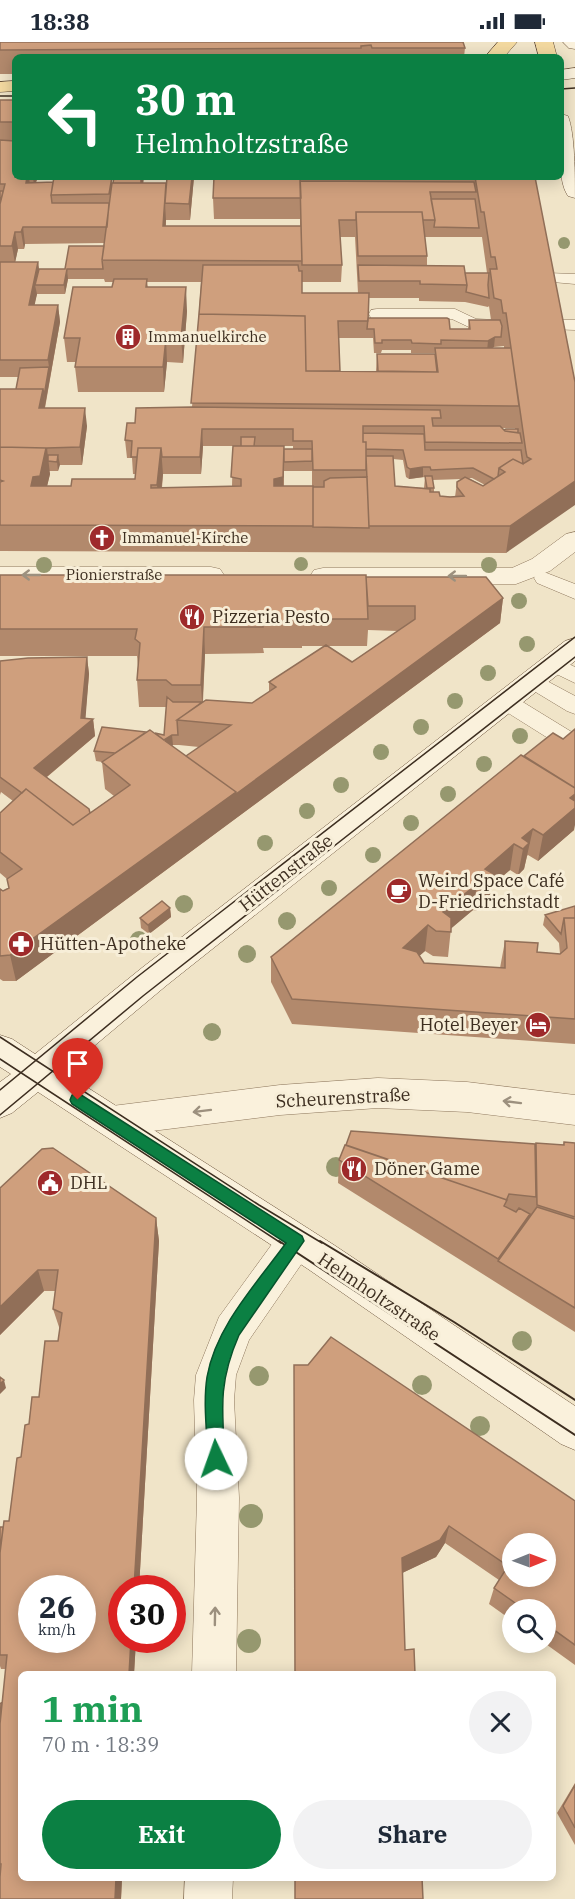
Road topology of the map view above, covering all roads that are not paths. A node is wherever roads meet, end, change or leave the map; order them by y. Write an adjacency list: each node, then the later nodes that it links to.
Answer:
1 (508, 42): 2 (main road)
2 (497, 54)
3 (564, 135): 4 (street)
4 (575, 192)
5 (547, 278): 6 (lane)
6 (575, 279)
7 (377, 314): 8 (lane)
8 (491, 324)
9 (556, 325): 10 (lane)
10 (575, 325)
11 (575, 540): 14 (street, one-way to 14)
12 (0, 574): 13 (street, Pionierstraße, one-way to 12)
13 (240, 575)
14 (300, 576)
15 (544, 578): 16 (lane)
16 (575, 592)
17 (564, 662): 18 (street, Hüttenstraße); 19 (lane)
18 (505, 701): 20 (lane); 22 (street, Hüttenstraße)
19 (575, 706)
20 (575, 744)
21 (0, 1049): 22 (street, Helmholtzstraße)
22 (35, 1073): 23 (street, Hüttenstraße); 25 (street, Helmholtzstraße)
23 (0, 1102)
24 (575, 1110): 25 (street, Scheurenstraße, one-way to 25)
25 (112, 1121): 26 (street, Helmholtzstraße)
26 (296, 1241): 27 (street, Helmholtzstraße); 28 (street, one-way to 26)
27 (575, 1430)
28 (214, 1671)
29 (209, 1881): 30 (street)
30 (208, 1899)

